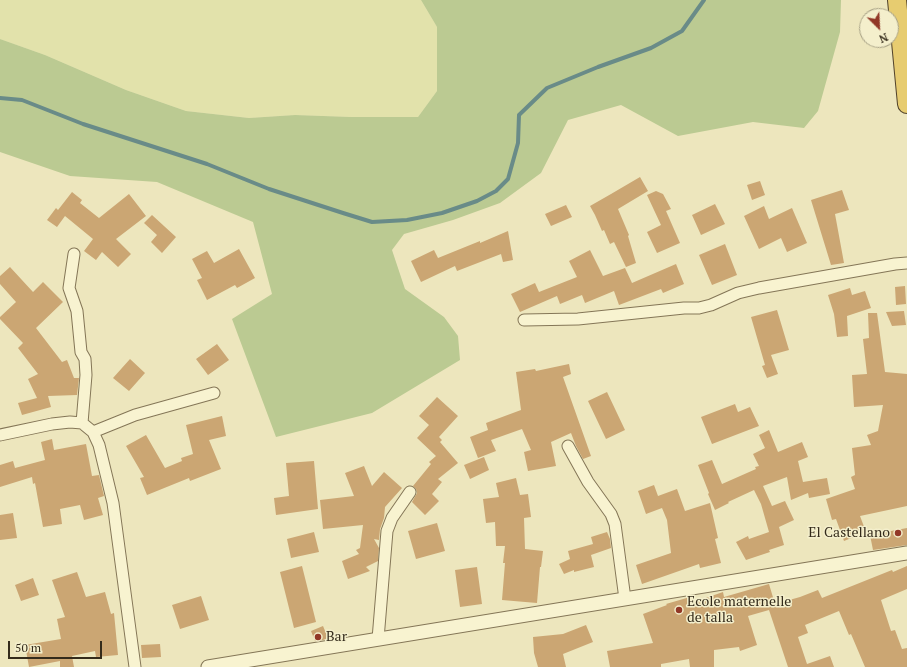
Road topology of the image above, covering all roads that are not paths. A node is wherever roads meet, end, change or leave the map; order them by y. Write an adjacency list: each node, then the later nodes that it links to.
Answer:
1 (897, 0): 2 (highway)
2 (907, 104)
3 (74, 254): 7 (street)
4 (907, 263): 5 (street)
5 (524, 320)
6 (214, 393): 8 (street)
7 (82, 423): 8 (street); 9 (street)
8 (93, 432): 15 (street)
9 (0, 435)
10 (568, 446): 13 (street)
11 (410, 492): 14 (street)
12 (907, 553): 13 (street)
13 (625, 599): 14 (street)
14 (378, 639): 16 (street)
15 (135, 667)
16 (208, 667)

